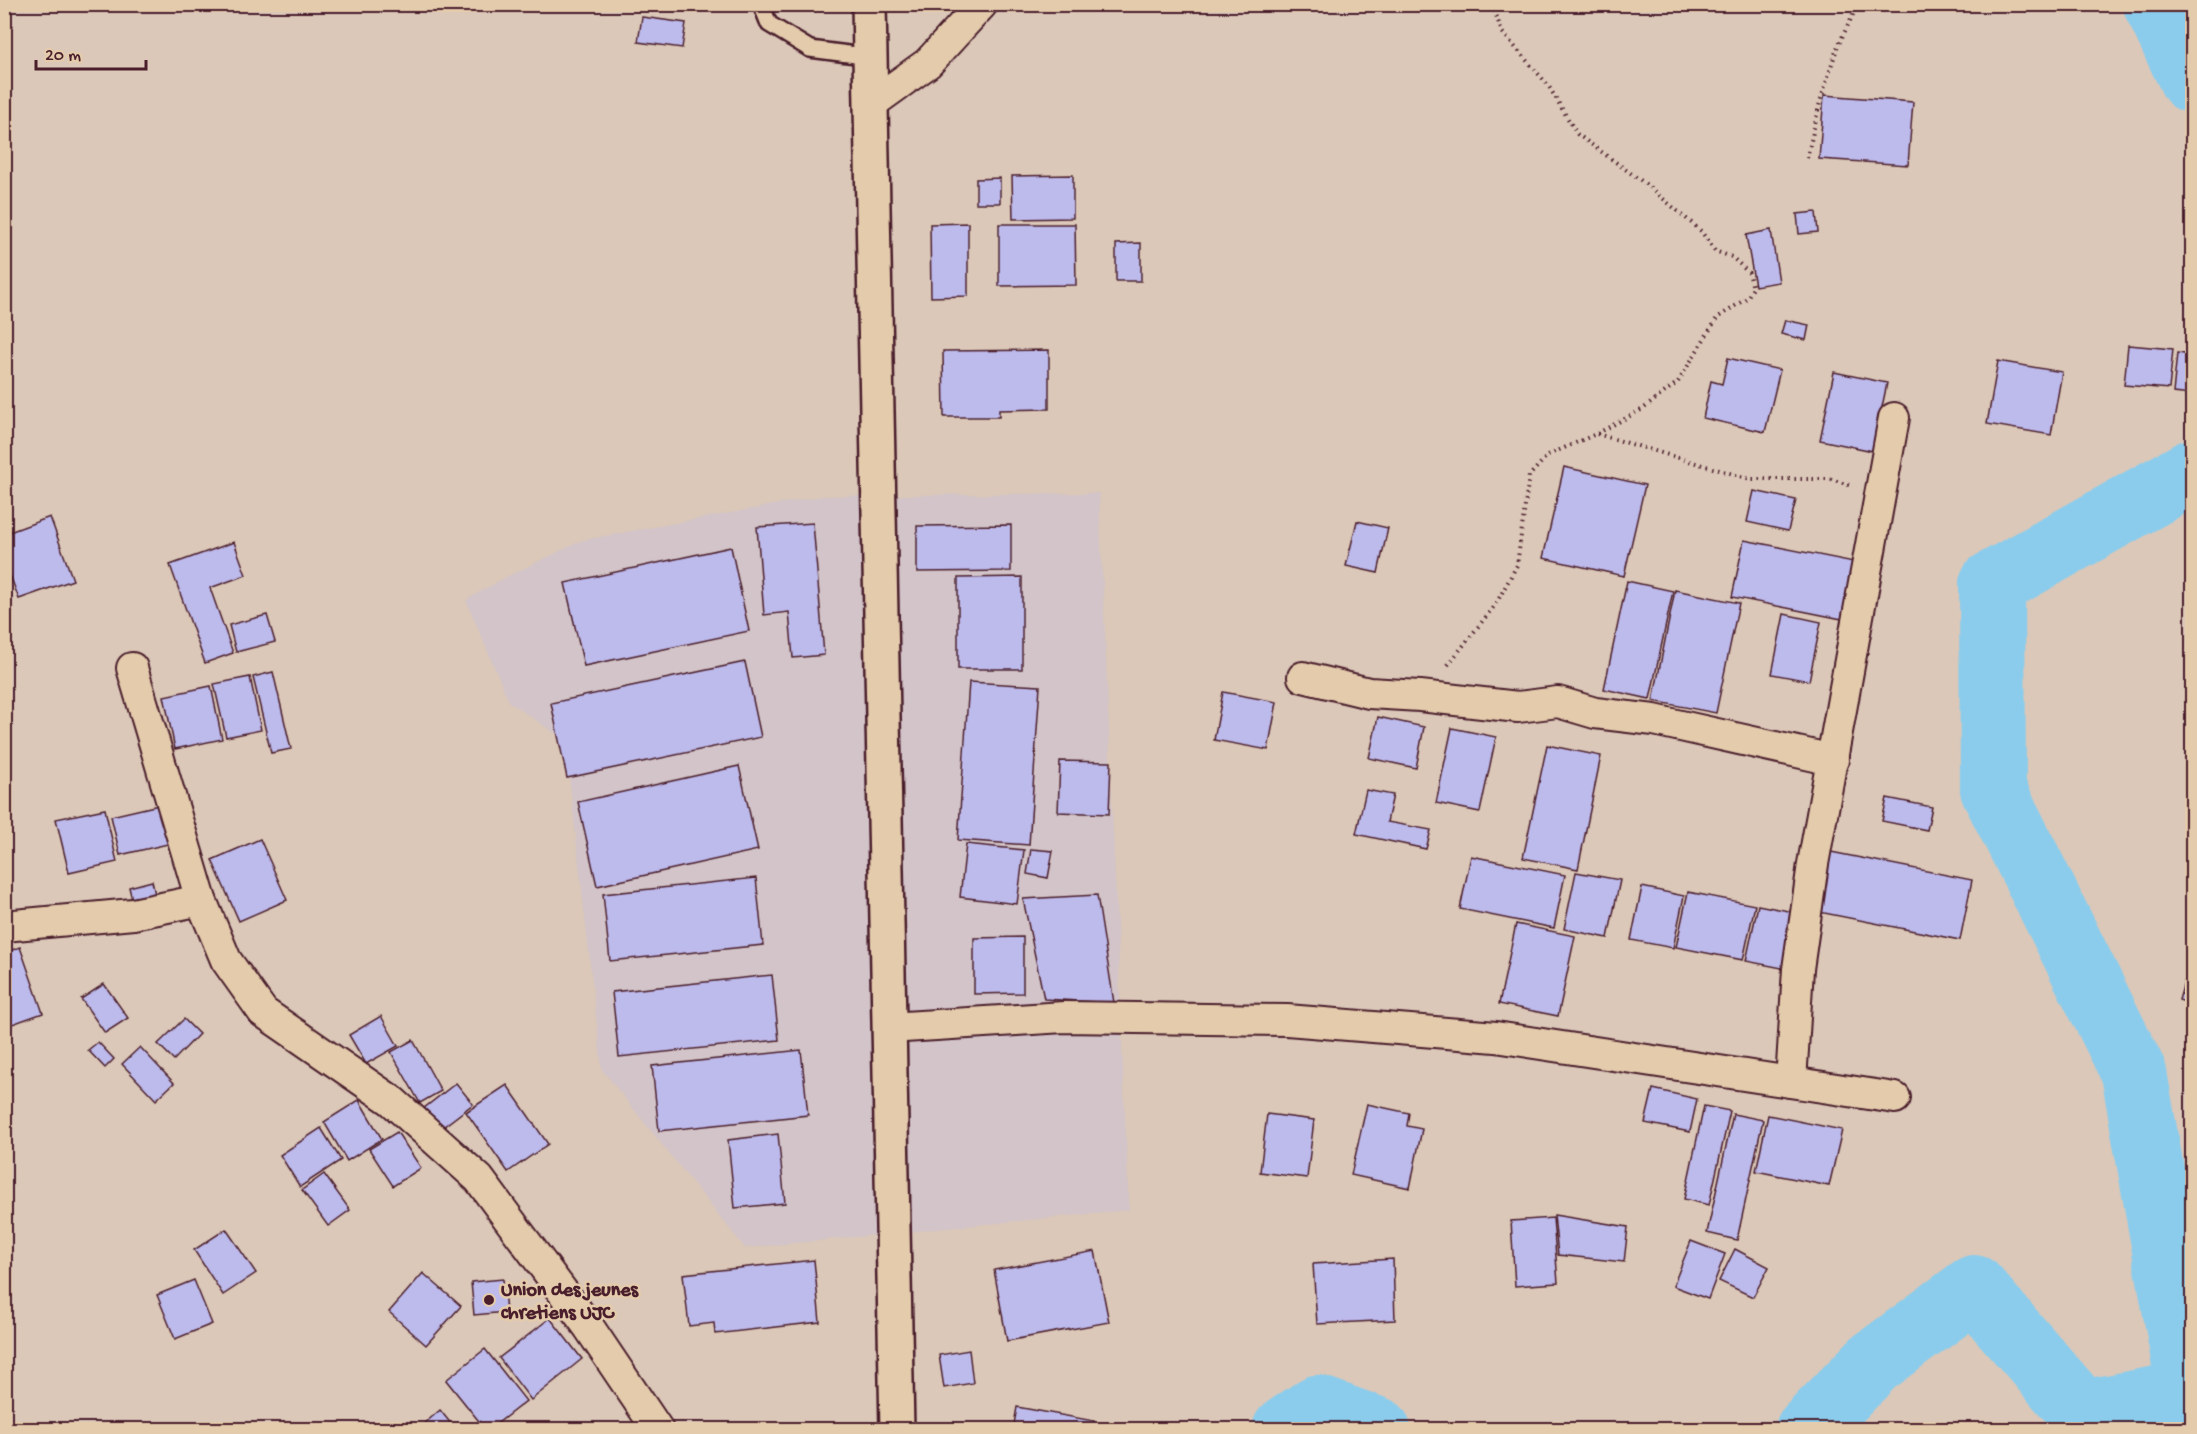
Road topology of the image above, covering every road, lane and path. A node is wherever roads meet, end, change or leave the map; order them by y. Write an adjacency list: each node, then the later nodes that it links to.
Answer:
1 (761, 4): 6 (lane)
2 (869, 4): 6 (main road)
3 (982, 4): 7 (street)
4 (1492, 4): 10 (path)
5 (1858, 4): 8 (path)
6 (871, 57): 7 (main road)
7 (871, 104): 18 (main road)
8 (1807, 158)
9 (1894, 418): 11 (street)
10 (1596, 434): 11 (path); 14 (path)
11 (1882, 494): 15 (street)
12 (132, 668): 16 (street)
13 (1303, 677): 14 (street)
14 (1420, 696): 15 (street)
15 (1833, 760): 19 (street)
16 (201, 900): 17 (street); 21 (street)
17 (4, 926)
18 (888, 1028): 19 (street); 22 (main road)
19 (1791, 1082): 20 (street)
20 (1895, 1098)
21 (658, 1430)
22 (897, 1430)

